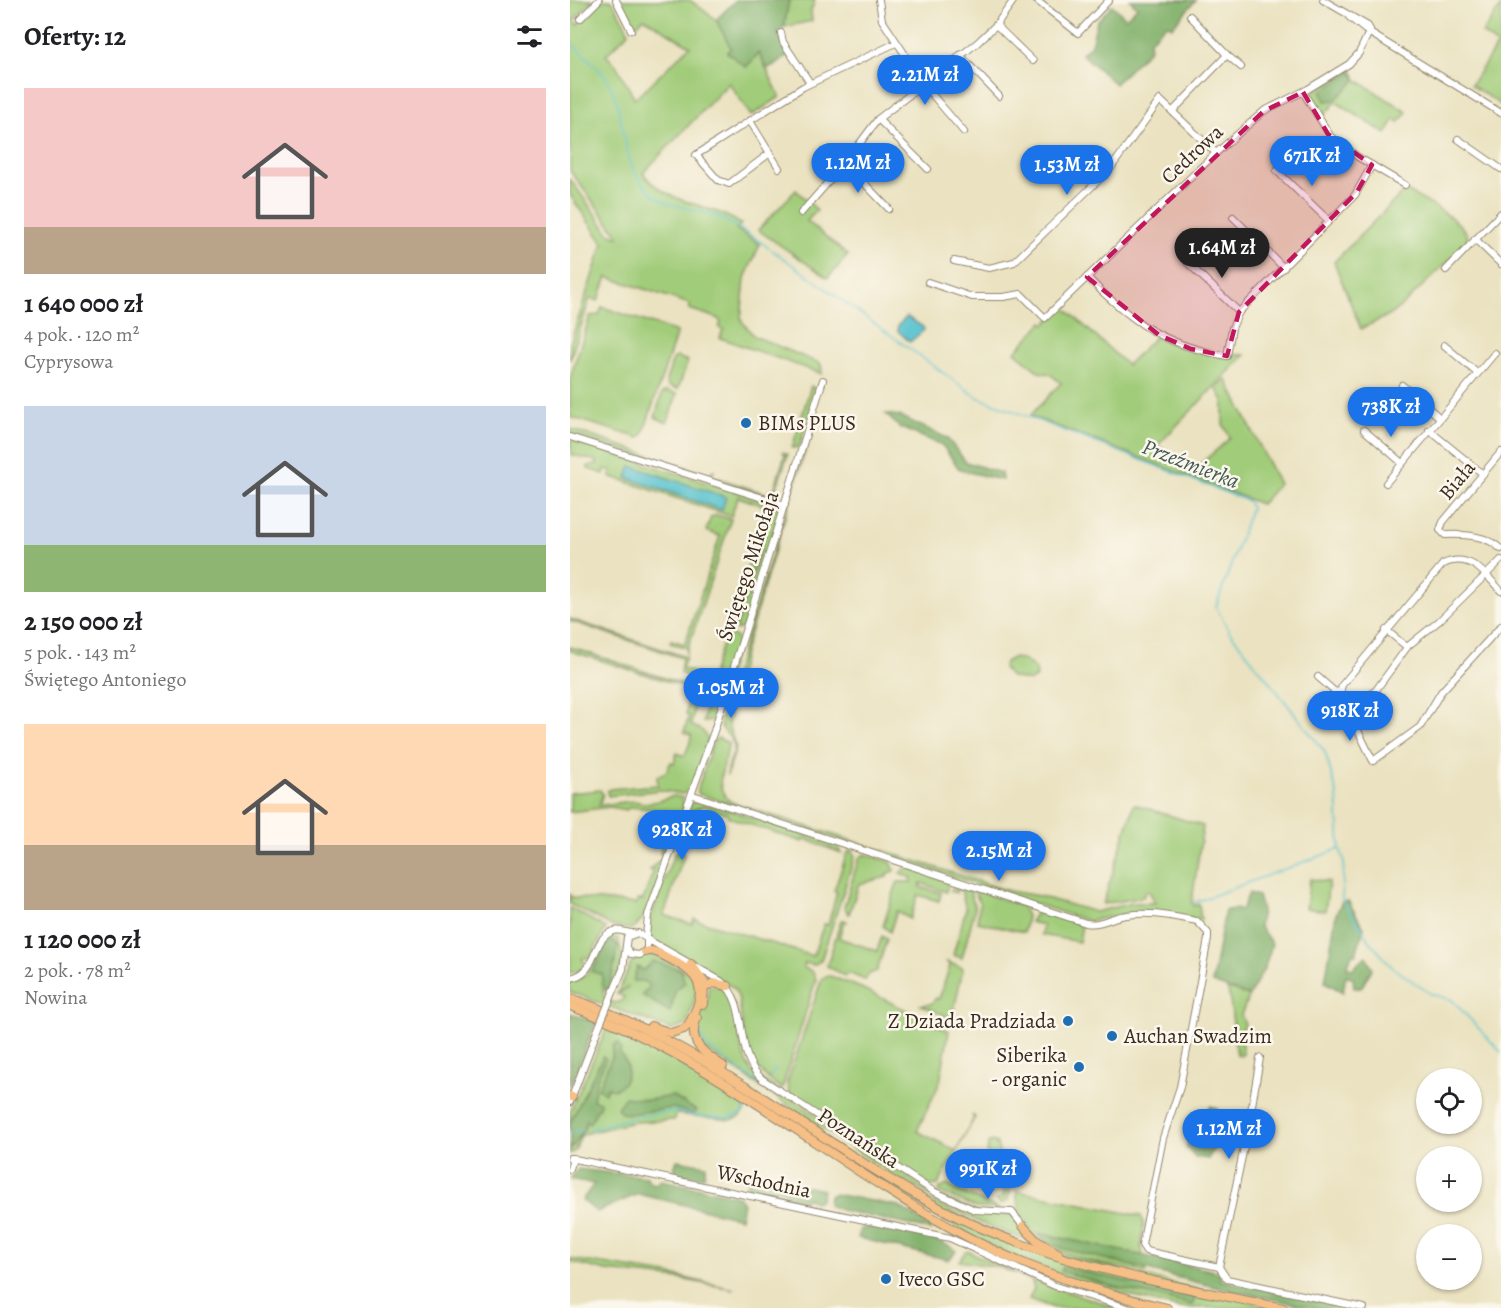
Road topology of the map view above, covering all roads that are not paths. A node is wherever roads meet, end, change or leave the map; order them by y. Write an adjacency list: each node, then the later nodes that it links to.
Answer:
1 (599, 0): 9 (street)
2 (616, 0): 11 (street)
3 (879, 0): 14 (street)
4 (1014, 0): 10 (street)
5 (1036, 0): 6 (street)
6 (1109, 0)
7 (1323, 0): 12 (street)
8 (1190, 16): 16 (street)
9 (580, 20)
10 (996, 25): 17 (street); 18 (street)
11 (631, 30)
12 (1373, 32): 23 (street, Cedrowa); 26 (street)
13 (780, 33): 21 (street)
14 (896, 43): 15 (street); 21 (street)
15 (904, 53)
16 (1227, 55): 20 (street); 25 (street)
17 (960, 56): 22 (street); 24 (street)
18 (1033, 61)
19 (910, 62): 22 (street)
20 (1241, 67)
21 (810, 83): 28 (street)
22 (923, 84): 27 (street); 29 (street)
23 (1303, 92): 32 (street, Cedrowa); 34 (street)
24 (999, 96)
25 (1173, 111): 32 (street); 46 (street)
26 (1501, 113)
27 (878, 119): 33 (street); 36 (street)
28 (750, 122): 31 (street); 31 (street)
29 (964, 132)
30 (1458, 139): 37 (street)
31 (770, 153): 35 (street)
32 (1216, 153): 51 (street, Cedrowa)
33 (845, 163): 40 (street); 41 (street)
34 (1372, 165): 39 (street); 44 (street)
35 (779, 168)
36 (928, 169)
37 (1501, 169)
38 (1277, 171): 44 (street)
39 (1405, 185)
40 (889, 209)
41 (801, 213)
42 (1501, 213): 45 (street)
43 (1233, 217): 49 (street)
44 (1329, 221): 49 (street)
45 (1475, 239): 48 (street); 50 (street)
46 (954, 261)
47 (1187, 262): 53 (street)
48 (1501, 264)
49 (1284, 267): 53 (street)
50 (1446, 270)
51 (1087, 277): 52 (street, Cedrowa); 53 (street)
52 (928, 282)
53 (1239, 312)
54 (1444, 345): 56 (street)
55 (1495, 352): 56 (street)
56 (1477, 373): 59 (street)
57 (823, 380): 67 (street, Świętego Mikołaja)
58 (1402, 385): 59 (street)
59 (1440, 417): 61 (street)
60 (1364, 430): 64 (street)
61 (1430, 430): 64 (street); 65 (street)
62 (570, 437): 67 (street)
63 (1501, 452): 65 (street, Biała)
64 (1402, 463): 66 (street)
65 (1483, 474): 68 (street, Biała)
66 (1386, 483)
67 (785, 505): 78 (street, Świętego Mikołaja)
68 (1501, 549)
69 (1501, 560): 70 (street)
70 (1487, 576): 71 (street); 73 (street); 74 (street)
71 (1501, 591)
72 (1501, 626): 77 (street)
73 (1386, 630): 74 (street); 76 (street)
74 (1407, 647): 77 (street)
75 (1318, 677): 76 (street)
76 (1339, 692): 77 (street)
77 (1349, 712)
78 (693, 795): 79 (street, Świętego Mikołaja); 101 (street)
79 (648, 915): 81 (street); 82 (street)
80 (610, 933): 81 (street); 83 (street); 88 (street)
81 (634, 933): 82 (street); 83 (street)
82 (647, 938): 84 (street); 86 (street)
83 (626, 945): 85 (street); 87 (street)
84 (645, 952): 85 (street); 90 (main road)
85 (637, 956): 87 (street)
86 (691, 964): 89 (street); 90 (main road)
87 (623, 969): 96 (street, bridge)
88 (570, 978)
89 (728, 986): 90 (main road); 99 (street)
90 (703, 990): 93 (main road); 95 (main road)
91 (570, 998): 93 (main road, Poznańska)
92 (570, 1008): 103 (main road, Poznańska)
93 (612, 1013): 95 (main road, Poznańska)
94 (1260, 1058): 101 (street)
95 (747, 1087): 100 (main road, Poznańska)
96 (570, 1098)
97 (571, 1158): 98 (street); 102 (street, Wschodnia)
98 (570, 1169)
99 (1023, 1226): 100 (main road)
100 (1070, 1260): 104 (main road, Poznańska)
101 (1219, 1266): 105 (street)
102 (1128, 1308)
103 (1167, 1308)
104 (1283, 1308)
105 (1364, 1308)

